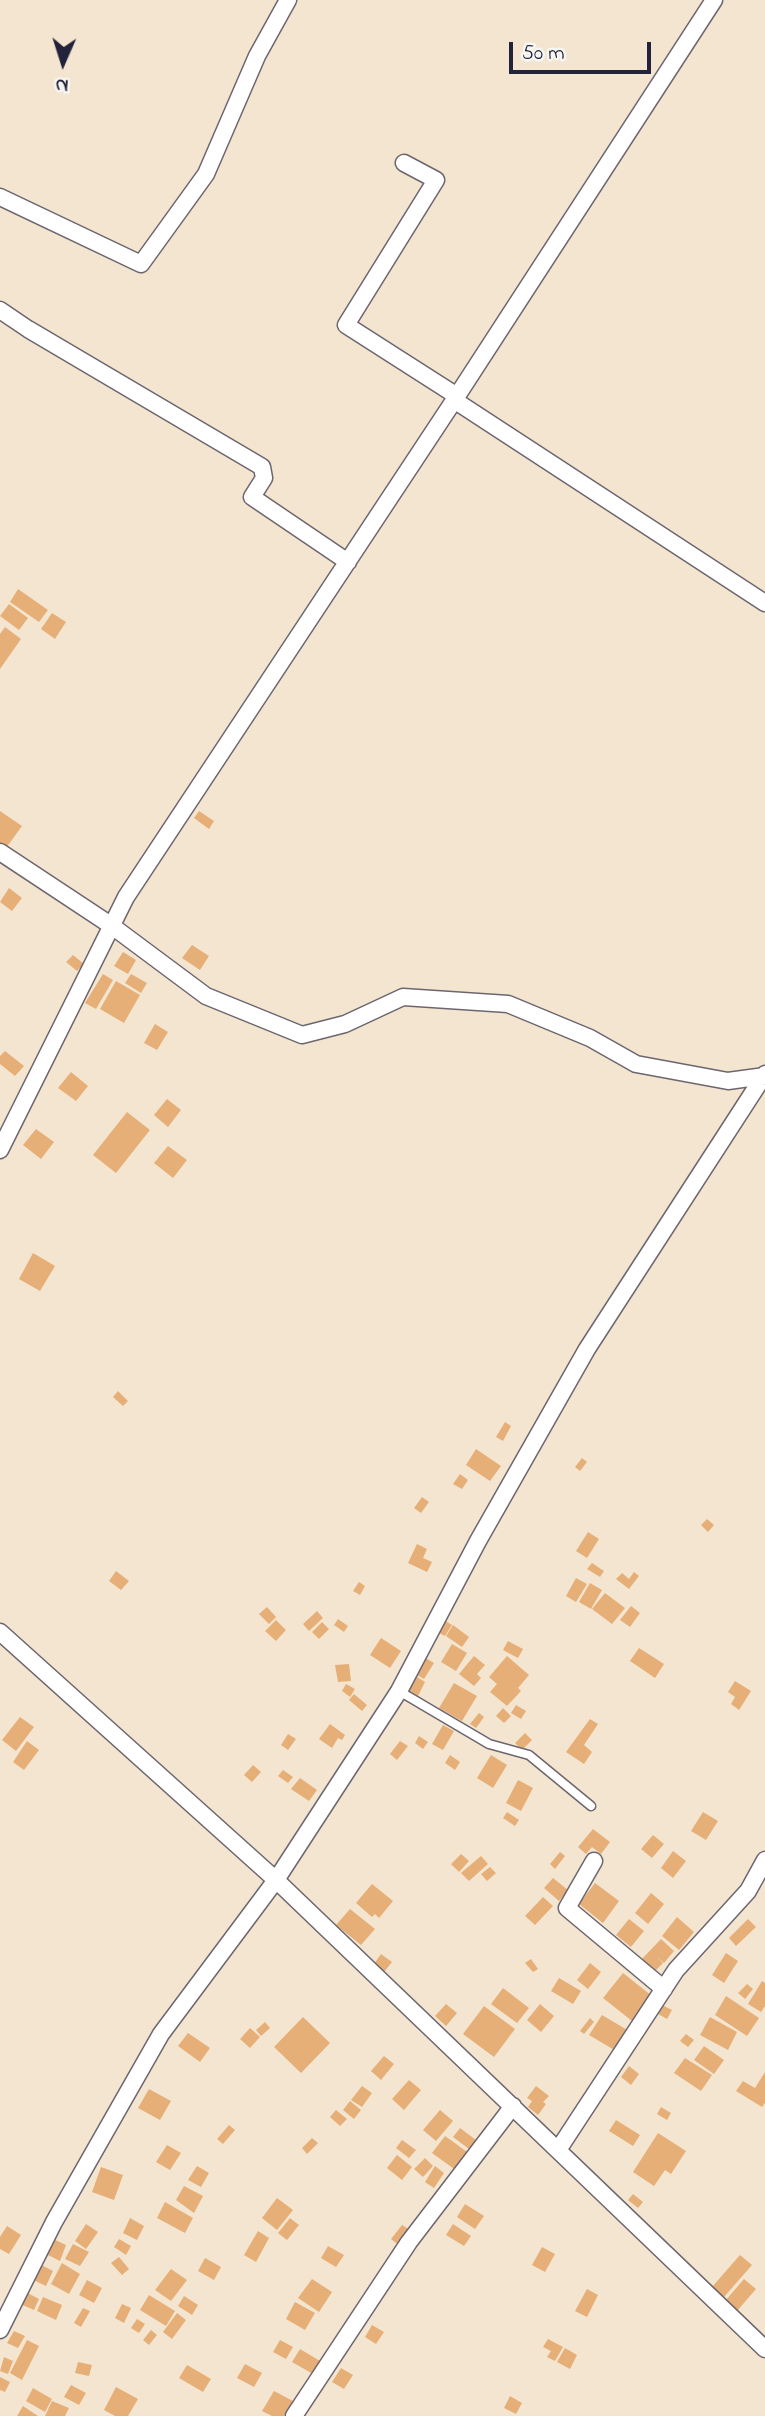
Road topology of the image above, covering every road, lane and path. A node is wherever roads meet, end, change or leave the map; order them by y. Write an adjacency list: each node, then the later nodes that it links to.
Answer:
1 (288, 0): 4 (street)
2 (714, 0): 6 (street)
3 (404, 163): 6 (street)
4 (0, 197)
5 (0, 310): 7 (street)
6 (456, 398): 7 (street); 8 (street)
7 (348, 562): 10 (street)
8 (765, 603)
9 (0, 852): 10 (street)
10 (112, 926): 11 (street); 12 (street)
11 (765, 1076): 14 (street)
12 (0, 1150)
13 (0, 1632): 18 (street)
14 (399, 1690): 15 (lane); 18 (street)
15 (591, 1806)
16 (765, 1860): 19 (street)
17 (594, 1861): 19 (street)
18 (275, 1880): 20 (street); 22 (street)
19 (664, 1989): 21 (street)
20 (513, 2106): 21 (street); 24 (street)
21 (558, 2150): 23 (street)
22 (0, 2330)
23 (765, 2349)
24 (294, 2416)

